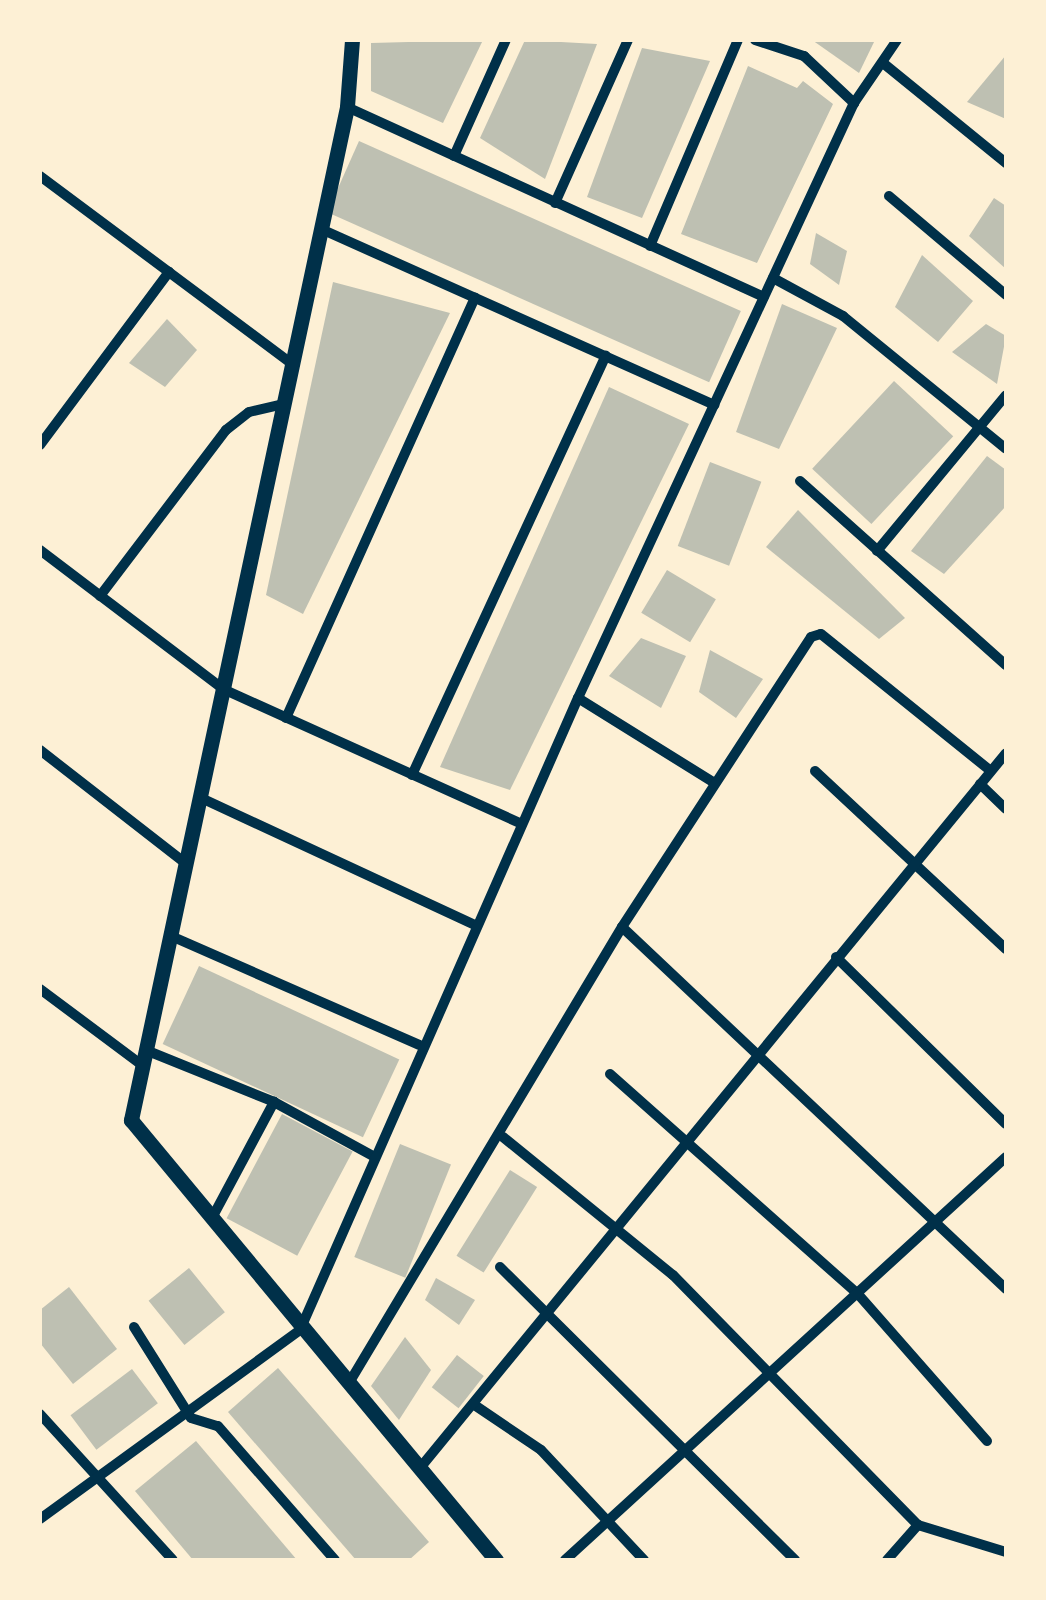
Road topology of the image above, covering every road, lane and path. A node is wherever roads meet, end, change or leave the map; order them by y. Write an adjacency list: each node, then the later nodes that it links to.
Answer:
1 (352, 40): 10 (street)
2 (506, 40): 11 (street)
3 (628, 40): 15 (street)
4 (738, 40): 17 (street)
5 (755, 40): 7 (street)
6 (897, 40): 8 (street)
7 (780, 43): 9 (street)
8 (883, 64): 9 (street); 12 (street)
9 (854, 103): 19 (street)
10 (347, 107): 11 (street); 16 (street)
11 (454, 156): 15 (street)
12 (1006, 162)
13 (40, 178): 18 (street)
14 (889, 196): 20 (street)
15 (555, 202): 17 (street)
16 (321, 229): 21 (street); 24 (street)
17 (650, 246): 22 (street)
18 (169, 272): 24 (street); 29 (street)
19 (773, 278): 22 (street); 28 (street)
20 (1006, 296)
21 (476, 298): 23 (street); 38 (street)
22 (764, 298): 27 (street)
23 (606, 356): 27 (street); 43 (street)
24 (292, 364): 26 (street)
25 (1006, 395): 28 (street)
26 (283, 404): 34 (street); 36 (street)
27 (714, 405): 37 (street)
28 (979, 428): 30 (street); 33 (street)
29 (40, 445)
30 (1006, 449)
31 (800, 481): 33 (street)
32 (40, 550): 34 (street)
33 (878, 551): 35 (street)
34 (100, 596): 36 (street)
35 (1006, 665)
36 (223, 689): 38 (street); 46 (street)
37 (578, 698): 44 (street); 48 (street)
38 (286, 718): 43 (street)
39 (40, 750): 50 (street)
40 (1006, 753): 42 (street)
41 (815, 770): 49 (street)
42 (991, 771): 44 (street); 45 (street)
43 (412, 775): 48 (street)
44 (713, 782): 52 (street)
45 (980, 784): 47 (street); 49 (street)
46 (200, 797): 50 (street); 51 (street)
47 (1006, 809)
48 (522, 824): 51 (street)
49 (916, 862): 54 (street); 55 (street)
50 (185, 863): 53 (street)
51 (477, 926): 57 (street)
52 (622, 927): 58 (street); 64 (street)
53 (171, 936): 57 (street); 59 (street)
54 (1006, 949)
55 (836, 958): 58 (street); 62 (street)
56 (40, 989): 59 (street)
57 (419, 1045): 65 (street)
58 (760, 1048): 63 (street); 67 (street)
59 (145, 1058): 61 (street); 68 (street)
60 (610, 1074): 63 (street)
61 (274, 1102): 65 (street); 68 (street)
62 (1006, 1124)
63 (688, 1135): 69 (street); 72 (street)
64 (503, 1137): 69 (street); 77 (street)
65 (373, 1156): 75 (street)
66 (1006, 1157): 67 (street)
67 (940, 1217): 71 (street); 72 (street)
68 (212, 1218): 75 (street)
69 (612, 1224): 73 (street); 76 (street)
70 (500, 1267): 73 (street)
71 (1006, 1289)
72 (857, 1293): 76 (street); 81 (street)
73 (549, 1314): 78 (street); 82 (street)
74 (134, 1328): 80 (street)
75 (300, 1330): 77 (street); 80 (street)
76 (771, 1371): 82 (street); 87 (street)
77 (349, 1383): 83 (street)
78 (473, 1404): 83 (street); 86 (street)
79 (40, 1414): 84 (street)
80 (191, 1418): 84 (street); 90 (street)
81 (987, 1441)
82 (688, 1446): 86 (street); 94 (street)
83 (420, 1468): 91 (street)
84 (102, 1478): 85 (street); 89 (street)
85 (40, 1519)
86 (606, 1520): 92 (street); 93 (street)
87 (918, 1525): 88 (street); 95 (street)
88 (1006, 1557)
89 (166, 1558)
90 (336, 1560)
91 (496, 1560)
92 (565, 1560)
93 (644, 1560)
94 (795, 1560)
95 (888, 1560)

